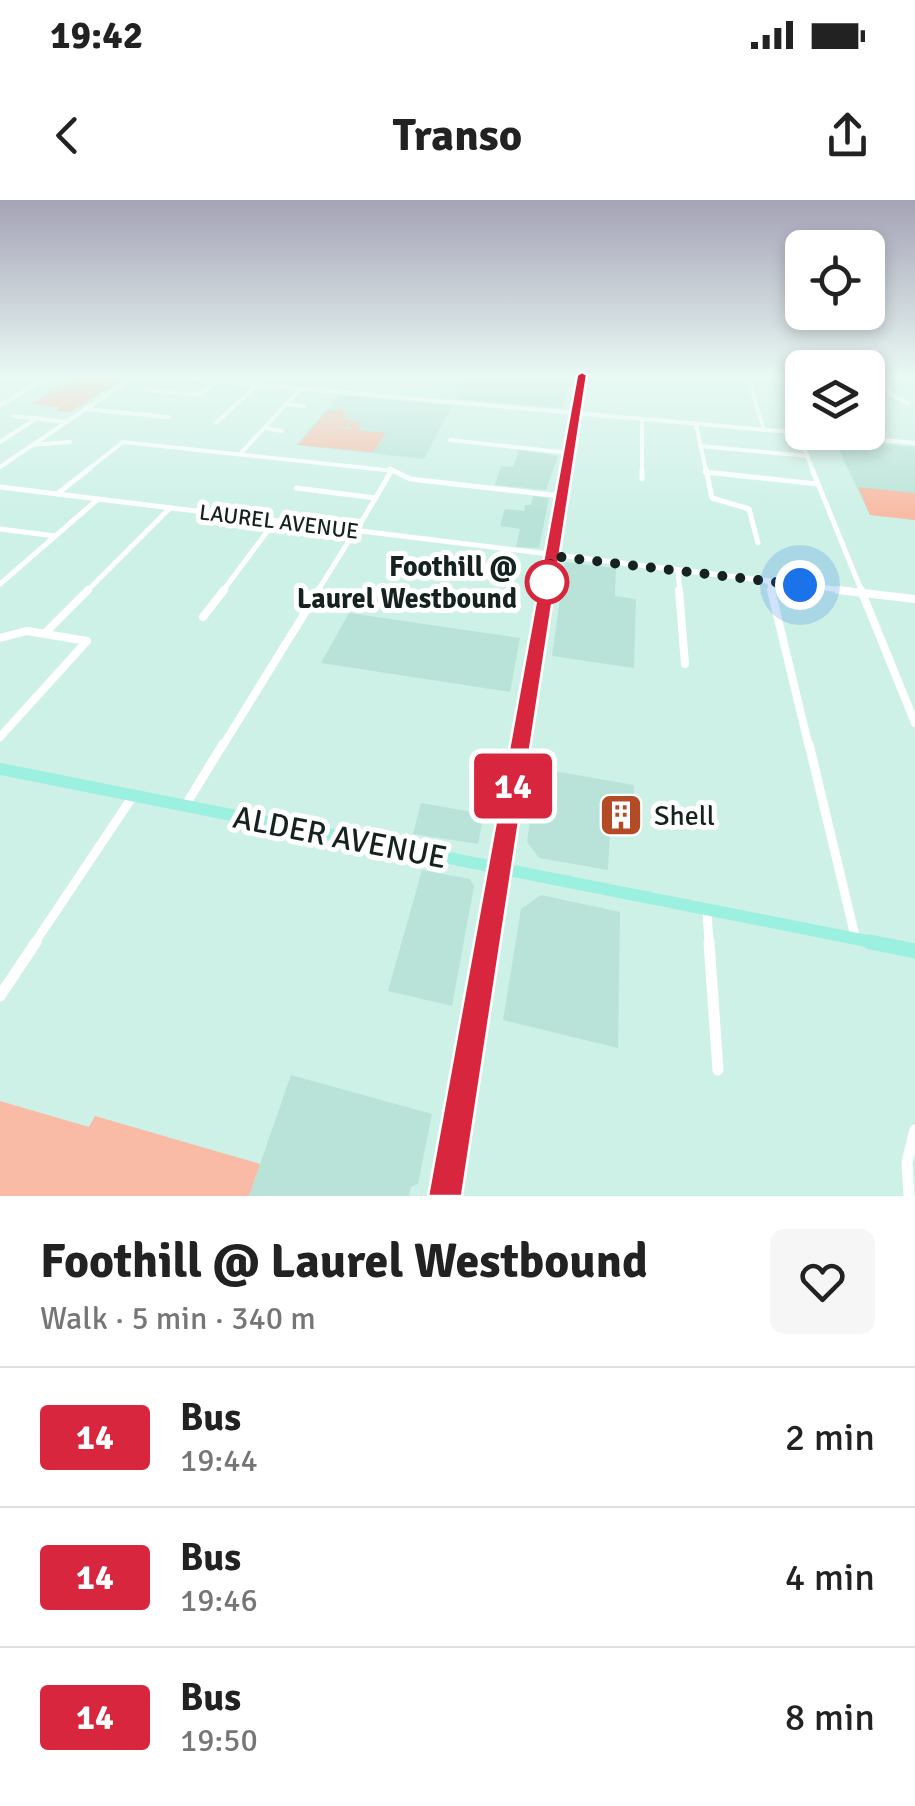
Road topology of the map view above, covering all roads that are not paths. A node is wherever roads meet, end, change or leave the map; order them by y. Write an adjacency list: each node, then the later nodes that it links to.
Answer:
1 (32, 421): 16 (street)
2 (63, 421): 8 (street)
3 (270, 421): 10 (street)
4 (575, 421): 23 (main road)
5 (642, 421): 28 (street)
6 (669, 421): 9 (street)
7 (761, 421): 12 (street)
8 (67, 422): 19 (street)
9 (696, 424): 12 (street); 20 (street)
10 (264, 428): 11 (street); 22 (street)
11 (282, 430)
12 (764, 430): 13 (street)
13 (785, 432)
14 (450, 440): 23 (street)
15 (885, 441): 18 (street)
16 (0, 442)
17 (70, 442): 19 (street)
18 (915, 444)
19 (32, 445): 25 (street)
20 (700, 446): 24 (street); 27 (street)
21 (805, 450): 24 (street)
22 (241, 453): 26 (street); 32 (street)
23 (569, 453): 33 (main road)
24 (808, 456): 29 (street)
25 (0, 467)
26 (392, 470): 33 (street); 34 (street)
27 (706, 472): 29 (street); 41 (street)
28 (642, 478)
29 (817, 484): 46 (street)
30 (0, 487): 32 (street, LAUREL AVENUE)
31 (296, 488): 34 (street)
32 (56, 494): 35 (street, LAUREL AVENUE)
33 (562, 496): 42 (main road)
34 (376, 498): 39 (street)
35 (98, 499): 36 (street, LAUREL AVENUE); 40 (street)
36 (170, 508): 37 (street, LAUREL AVENUE); 49 (street)
37 (275, 521): 39 (street, LAUREL AVENUE); 48 (street)
38 (0, 529): 40 (street)
39 (356, 531): 42 (street, LAUREL AVENUE); 56 (street)
40 (55, 536): 45 (street)
41 (758, 544)
42 (552, 556): 43 (street, LAUREL AVENUE); 57 (main road)
43 (678, 570): 44 (street, LAUREL AVENUE); 51 (street)
44 (769, 581): 46 (street, LAUREL AVENUE); 59 (street)
45 (0, 584)
46 (862, 592): 47 (street, LAUREL AVENUE); 52 (street)
47 (915, 599)
48 (203, 616)
49 (45, 633): 50 (street); 53 (street)
50 (0, 638)
51 (685, 664)
52 (915, 723)
53 (0, 737)
54 (0, 769): 55 (main road, ALDER AVENUE)
55 (133, 796): 56 (main road, ALDER AVENUE); 61 (street)
56 (185, 806): 57 (main road, ALDER AVENUE)
57 (500, 868): 58 (main road, ALDER AVENUE); 64 (main road)
58 (707, 910): 59 (main road, ALDER AVENUE); 62 (street)
59 (856, 940): 60 (main road, ALDER AVENUE)
60 (915, 951)
61 (0, 996)
62 (718, 1070)
63 (915, 1130): 65 (street)
64 (445, 1196)
65 (909, 1196)

